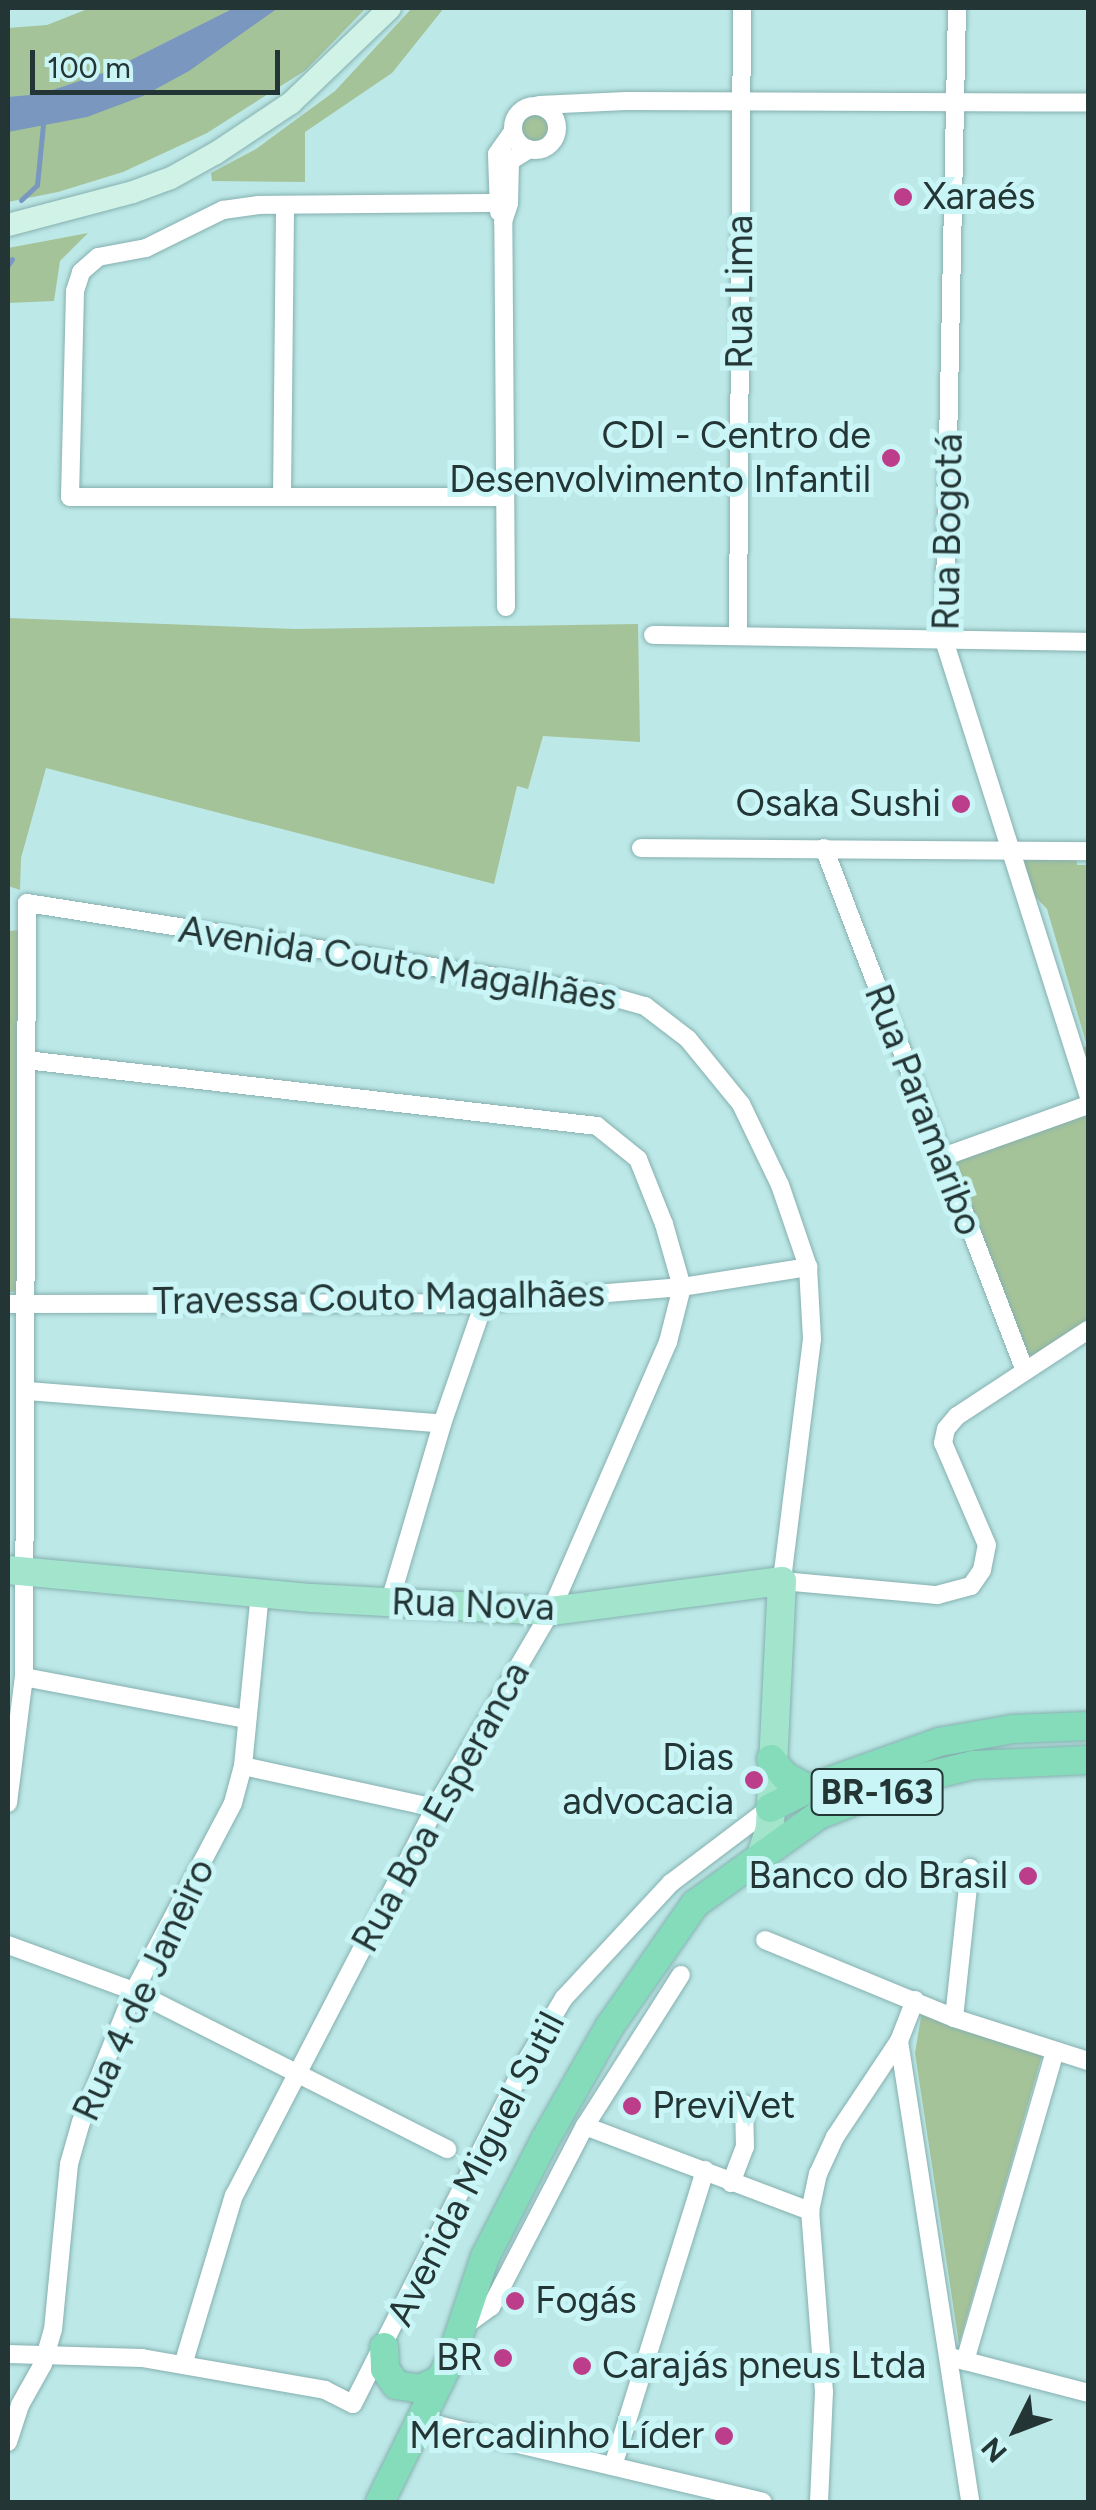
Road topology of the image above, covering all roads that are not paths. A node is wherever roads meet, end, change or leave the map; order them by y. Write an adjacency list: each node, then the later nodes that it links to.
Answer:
1 (390, 8): 14 (main road)
2 (742, 8): 5 (street, Rua Lima)
3 (957, 8): 6 (street, Rua Bogotá)
4 (574, 102): 5 (street); 8 (street); 9 (street)
5 (742, 102): 6 (street); 19 (street, Rua Lima)
6 (958, 102): 7 (street); 20 (street, Rua Bogotá)
7 (1088, 103)
8 (540, 106): 9 (street); 10 (street)
9 (557, 124): 11 (street)
10 (513, 131): 11 (street); 13 (street)
11 (529, 150): 13 (street)
12 (286, 206): 13 (street); 15 (street); 15 (street)
13 (503, 210): 16 (street)
14 (8, 225)
15 (282, 497): 16 (street)
16 (503, 497): 17 (street)
17 (506, 607)
18 (653, 635): 19 (street)
19 (738, 636): 20 (street)
20 (944, 640): 21 (street); 25 (street, Rua Bogotá)
21 (1088, 642)
22 (641, 848): 23 (street)
23 (824, 848): 25 (street); 29 (street, Rua Paramaribo)
24 (1088, 850): 25 (street)
25 (1013, 851): 27 (street, Rua Bogotá)
26 (26, 1060): 30 (street, Avenida Couto Magalhães); 31 (street); 34 (street)
27 (1088, 1095)
28 (1088, 1106): 29 (street)
29 (940, 1158): 36 (street, Rua Paramaribo)
30 (808, 1267): 31 (street, Travessa Couto Magalhães); 40 (street, Avenida Couto Magalhães)
31 (682, 1288): 32 (street, Travessa Couto Magalhães); 43 (street, Rua Boa Esperanca)
32 (484, 1303): 34 (street, Travessa Couto Magalhães); 38 (street)
33 (8, 1304): 34 (street, Travessa Couto Magalhães)
34 (28, 1304): 37 (street)
35 (1088, 1330): 36 (street)
36 (1025, 1372): 40 (street, Rua Nova)
37 (27, 1391): 38 (street); 39 (street)
38 (442, 1424): 42 (street)
39 (17, 1572): 41 (main road, Rua Nova); 44 (street)
40 (782, 1581): 43 (main road, Rua Nova); 47 (main road, Avenida Couto Magalhães)
41 (260, 1593): 42 (main road, Rua Nova); 45 (street, Rua 4 de Janeiro)
42 (390, 1602): 43 (main road, Rua Nova)
43 (551, 1611): 53 (street, Rua Boa Esperanca)
44 (24, 1677): 45 (street); 49 (street)
45 (247, 1719): 50 (street, Rua 4 de Janeiro)
46 (1088, 1726): 51 (highway, Avenida Miguel Sutil / BR-163)
47 (771, 1759): 51 (highway); 54 (main road, Avenida Couto Magalhães)
48 (1088, 1760): 55 (highway, Avenida Miguel Sutil / BR-163)
49 (10, 1766): 52 (street)
50 (243, 1766): 53 (street); 60 (street, Rua 4 de Janeiro)
51 (808, 1789): 54 (highway, Avenida Miguel Sutil / BR-163)
52 (8, 1803)
53 (435, 1808): 66 (street, Rua Boa Esperanca)
54 (770, 1808): 55 (main road, Avenida Couto Magalhães); 74 (street, Avenida Miguel Sutil / BR-163)
55 (762, 1853): 73 (highway, Avenida Miguel Sutil / BR-163)
56 (970, 1868): 62 (street)
57 (765, 1940): 61 (street)
58 (8, 1946): 60 (street)
59 (681, 1975): 68 (street)
60 (134, 1992): 66 (street); 75 (street, Rua 4 de Janeiro)
61 (915, 2000): 62 (street); 63 (street)
62 (954, 2018): 64 (street)
63 (899, 2041): 72 (street); 77 (street)
64 (1054, 2051): 65 (street); 77 (street)
65 (1088, 2061)
66 (296, 2077): 69 (street); 78 (street, Rua Boa Esperanca)
67 (744, 2104): 71 (street)
68 (586, 2126): 70 (street); 73 (street)
69 (446, 2149)
70 (705, 2170): 71 (street); 83 (street)
71 (731, 2183): 72 (street)
72 (810, 2212): 86 (street)
73 (459, 2330): 79 (highway, Avenida Miguel Sutil / BR-163)
74 (384, 2347): 78 (street, Avenida Miguel Sutil); 79 (highway)
75 (47, 2353): 76 (street); 78 (street); 82 (street, Rua 4 de Janeiro)
76 (8, 2354)
77 (957, 2359): 80 (street); 87 (street)
78 (183, 2364)
79 (441, 2379): 81 (highway, Avenida Miguel Sutil / BR-163)
80 (1088, 2394)
81 (422, 2421): 83 (street); 84 (highway, Avenida Miguel Sutil / BR-163)
82 (8, 2442)
83 (612, 2466): 85 (street)
84 (380, 2502)
85 (763, 2502)
86 (819, 2502)
87 (970, 2502)

